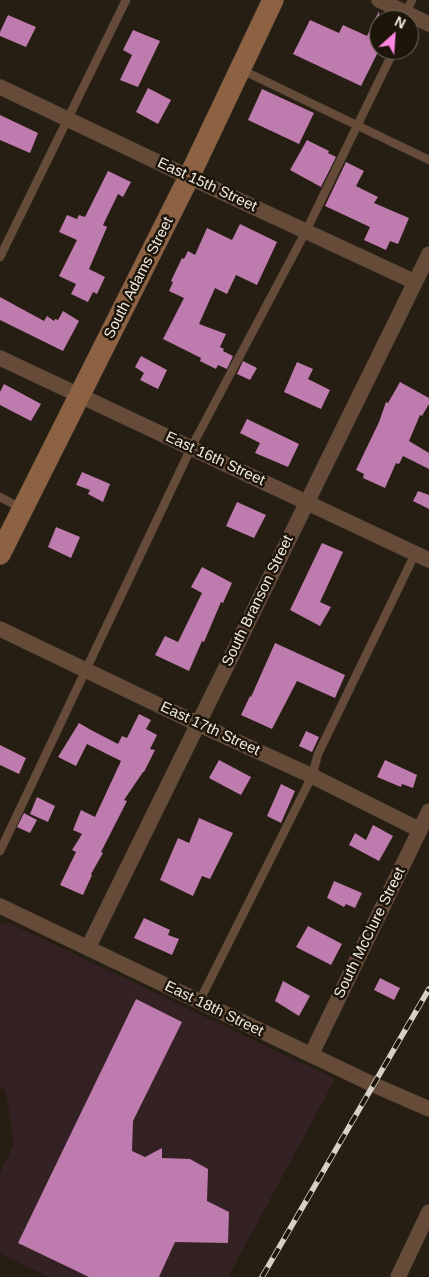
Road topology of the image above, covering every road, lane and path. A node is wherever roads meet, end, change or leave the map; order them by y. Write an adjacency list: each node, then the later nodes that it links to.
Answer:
1 (126, 0): 8 (lane)
2 (274, 0): 6 (main road, South Adams Street)
3 (379, 0): 4 (street)
4 (404, 10)
5 (389, 60): 9 (lane)
6 (240, 70): 9 (lane); 11 (main road, South Adams Street)
7 (0, 86): 8 (street, East 15th Street)
8 (67, 119): 11 (street, East 15th Street); 14 (lane)
9 (358, 126): 10 (lane); 12 (lane)
10 (429, 160)
11 (189, 177): 12 (street, East 15th Street); 17 (main road, South Adams Street)
12 (306, 231): 15 (street, East 15th Street); 18 (lane)
13 (429, 254): 15 (street, South Branson Street)
14 (0, 257)
15 (415, 282): 20 (street, South Branson Street)
16 (0, 358): 17 (street, East 16th Street)
17 (80, 396): 18 (street, East 16th Street); 21 (main road, South Adams Street)
18 (191, 448): 20 (street, East 16th Street); 25 (lane)
19 (0, 497): 21 (lane)
20 (307, 502): 23 (street, East 16th Street); 26 (street, South Branson Street)
21 (23, 508): 22 (main road, South Adams Street)
22 (0, 554)
23 (422, 557): 27 (lane)
24 (0, 629): 25 (street, East 17th Street)
25 (85, 670): 26 (street, East 17th Street); 30 (lane)
26 (198, 724): 27 (street, East 17th Street); 32 (street, South Branson Street)
27 (312, 776): 29 (street, East 17th Street); 33 (lane)
28 (429, 811): 29 (street, South McClure Street)
29 (420, 830): 34 (street, South McClure Street)
30 (0, 851)
31 (0, 906): 32 (street, East 18th Street)
32 (88, 948): 33 (street, East 18th Street)
33 (199, 1002): 34 (street, East 18th Street)
34 (311, 1055): 35 (street, East 18th Street)
35 (429, 1109)
36 (429, 1212): 37 (street)
37 (398, 1277)

